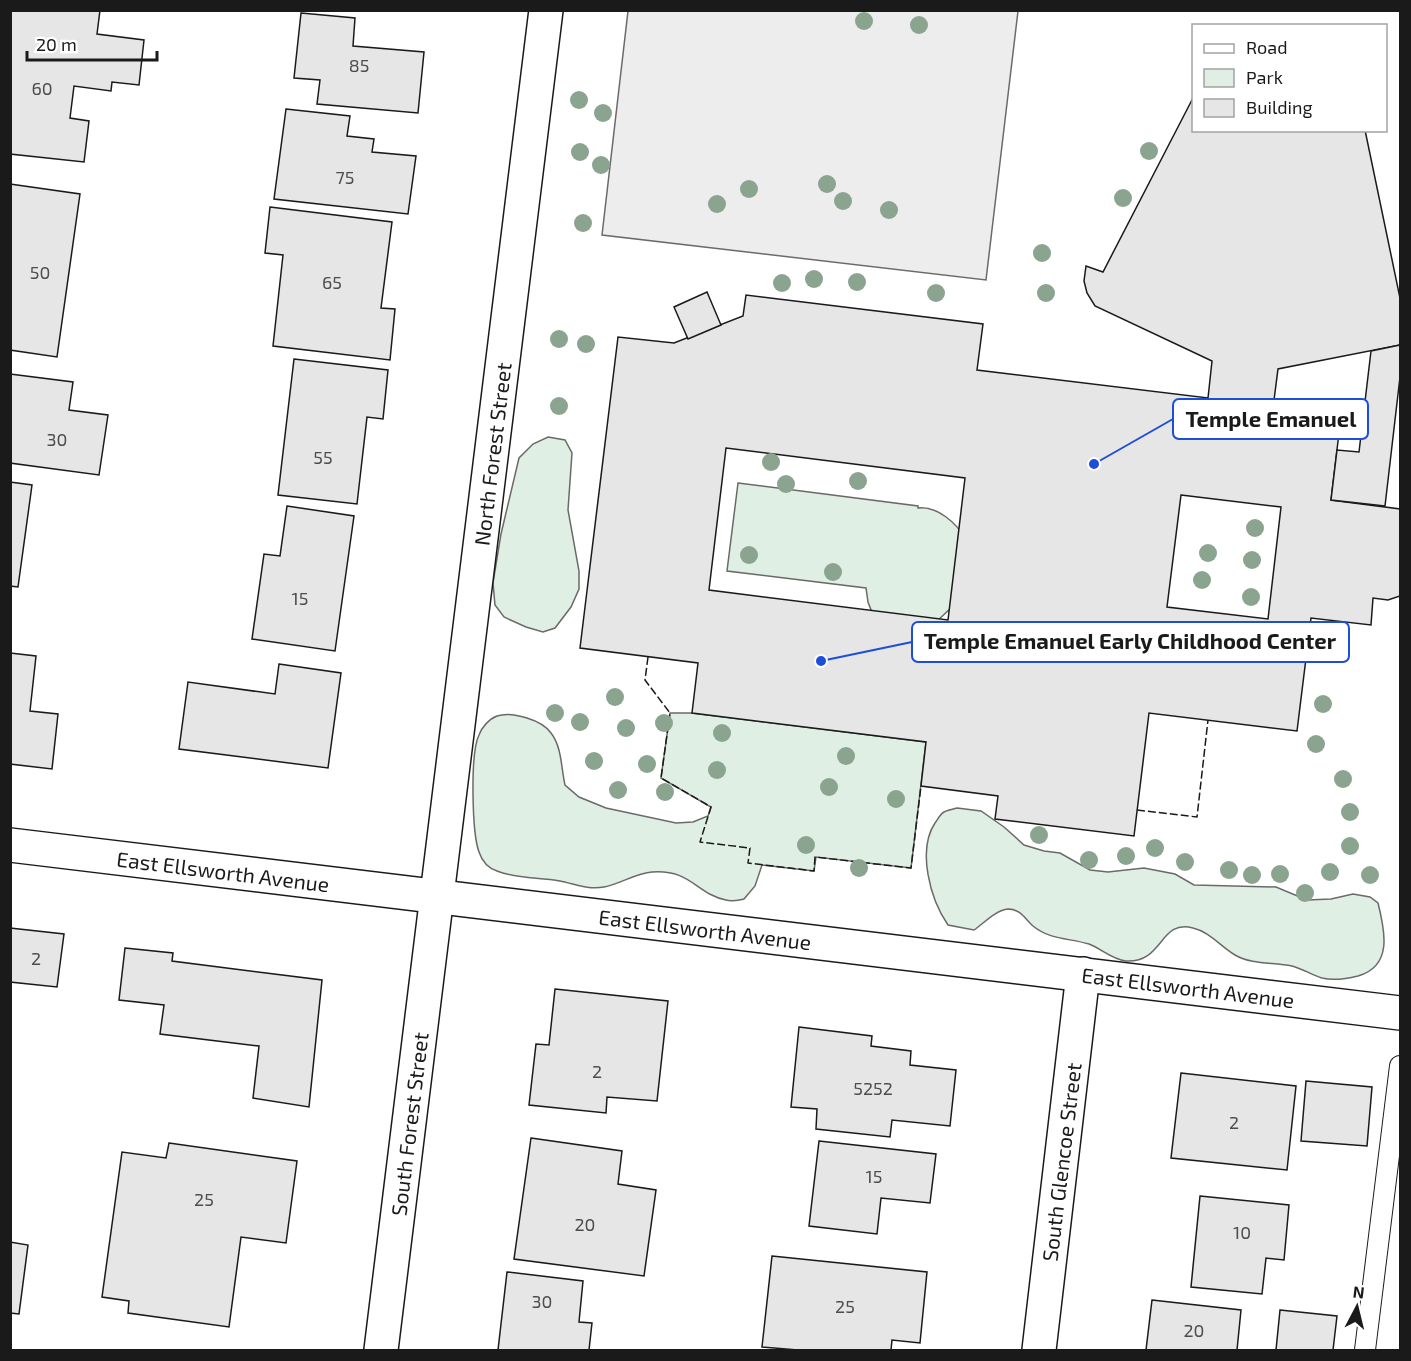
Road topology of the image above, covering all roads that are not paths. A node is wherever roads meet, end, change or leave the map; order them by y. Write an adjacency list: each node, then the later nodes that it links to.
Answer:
1 (546, 10): 3 (street, North Forest Street)
2 (10, 845): 3 (street, East Ellsworth Avenue)
3 (437, 897): 4 (street, East Ellsworth Avenue); 7 (street, South Forest Street)
4 (1083, 974): 5 (street, East Ellsworth Avenue); 8 (street, South Glencoe Street)
5 (1401, 1013)
6 (1401, 1066): 9 (lane)
7 (381, 1350)
8 (1039, 1350)
9 (1365, 1350)

